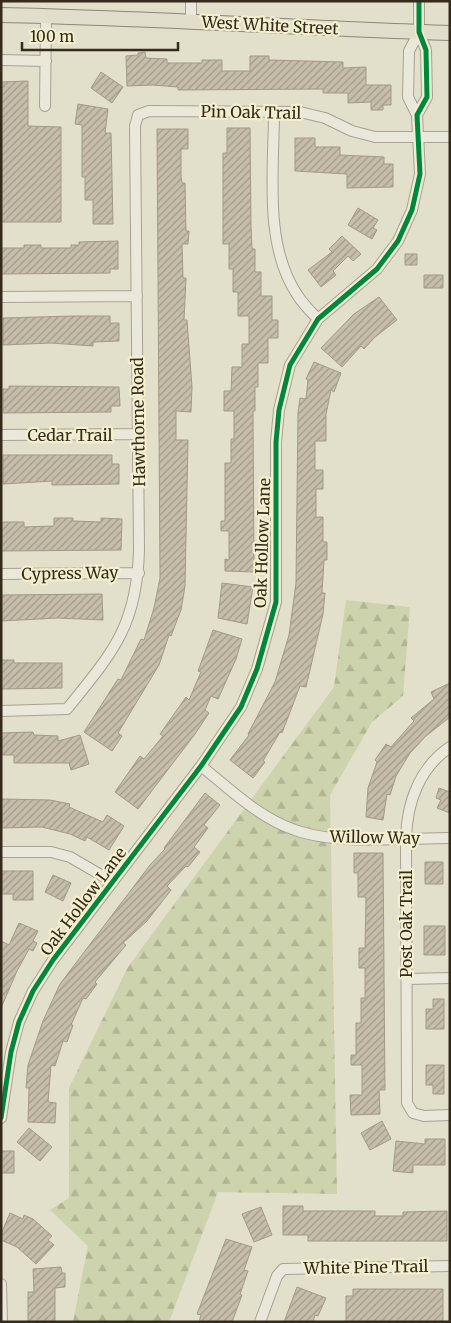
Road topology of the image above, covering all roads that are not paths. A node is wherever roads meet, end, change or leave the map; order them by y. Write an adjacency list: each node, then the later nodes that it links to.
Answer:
1 (191, 1): 5 (street)
2 (419, 1): 6 (street)
3 (1, 15): 4 (main road, West White Street)
4 (46, 16): 5 (main road, West White Street); 9 (street)
5 (191, 21): 6 (main road, West White Street)
6 (419, 32): 7 (main road, West White Street); 13 (street); 13 (street, Oak Hollow Lane)
7 (450, 33)
8 (1, 60): 9 (street)
9 (46, 60): 10 (street)
10 (45, 106)
11 (274, 111): 12 (street, Pin Oak Trail); 14 (street, Pin Oak Trail); 18 (street)
12 (138, 115): 16 (street, Hawthorne Road)
13 (417, 115): 14 (street, Oak Hollow Lane)
14 (420, 137): 15 (street, Pin Oak Trail); 18 (street, Oak Hollow Lane)
15 (450, 137)
16 (137, 296): 17 (street); 19 (street, Hawthorne Road)
17 (1, 297)
18 (318, 319): 25 (street, Oak Hollow Lane)
19 (138, 434): 20 (street, Cedar Trail); 21 (street, Hawthorne Road)
20 (1, 435)
21 (139, 573): 22 (street, Cypress Way); 23 (street, Hawthorne Road)
22 (1, 574)
23 (1, 711)
24 (450, 747): 26 (street, Post Oak Trail)
25 (201, 766): 26 (street, Willow Way); 29 (street, Oak Hollow Lane)
26 (406, 838): 27 (street, Willow Way); 30 (street, Post Oak Trail)
27 (450, 838)
28 (1, 852): 29 (street)
29 (113, 882): 33 (street, Oak Hollow Lane)
30 (407, 978): 31 (street); 32 (street, Post Oak Trail)
31 (450, 978)
32 (450, 1115)
33 (1, 1118)
34 (450, 1266): 37 (street, White Pine Trail)
35 (1, 1284): 36 (street)
36 (2, 1322)
37 (260, 1322)

